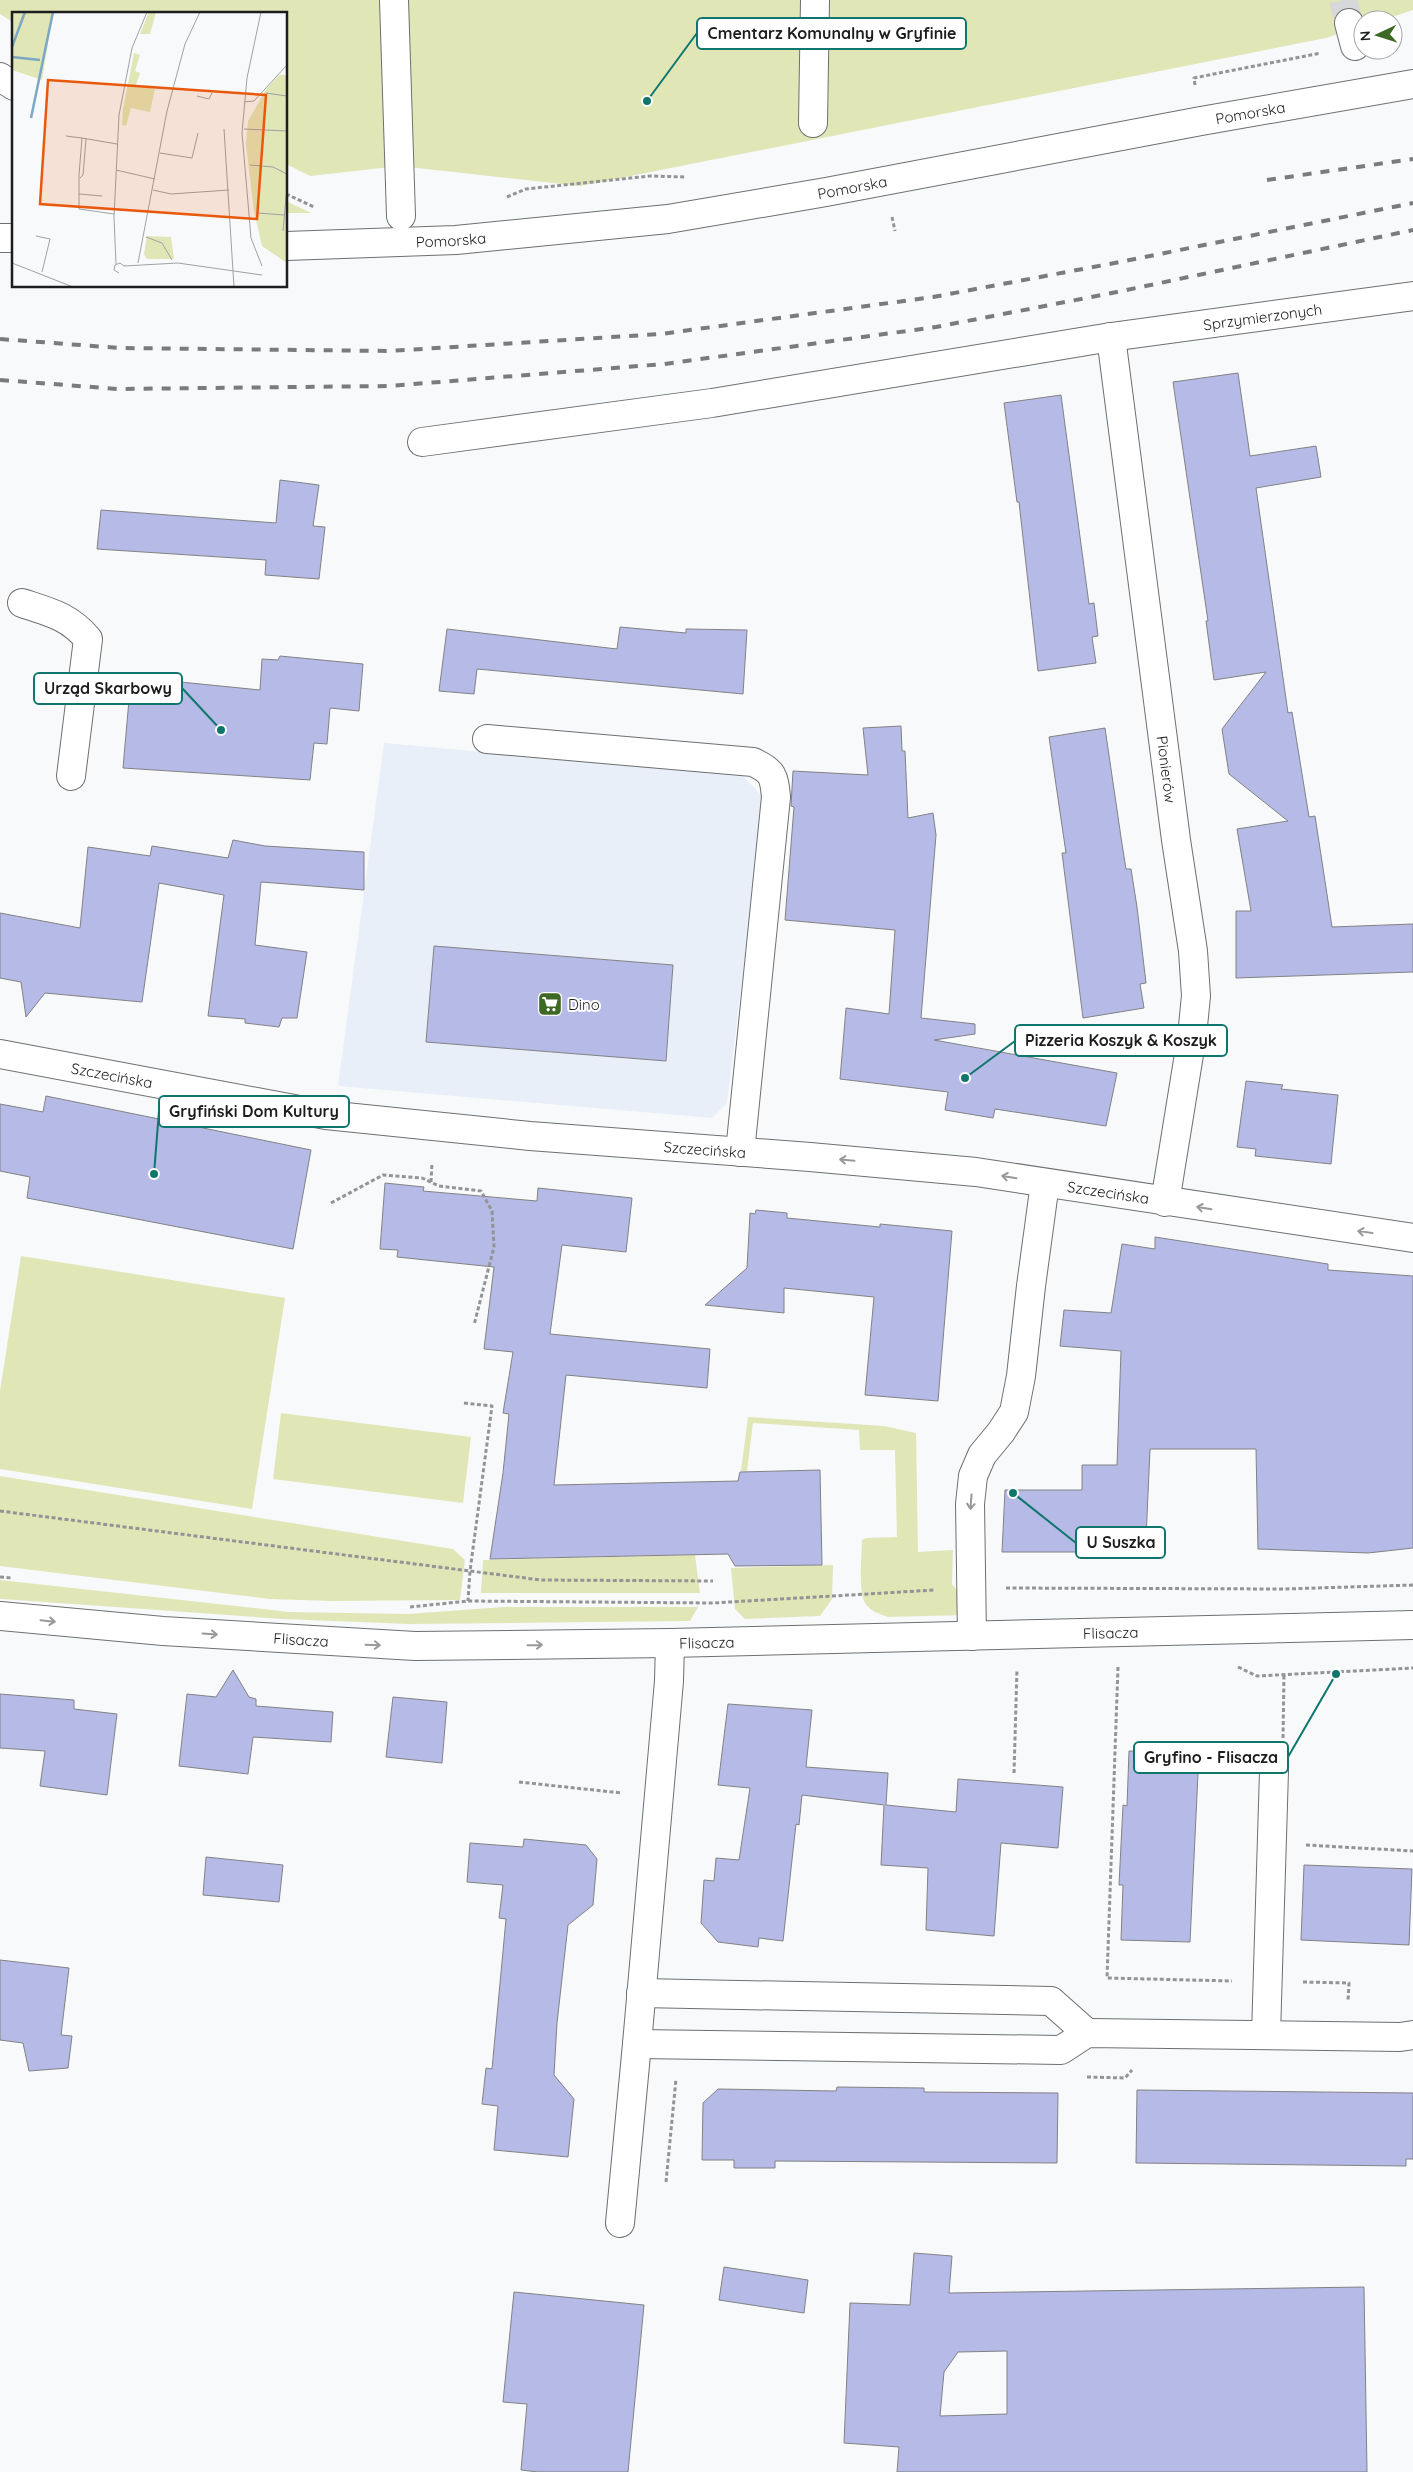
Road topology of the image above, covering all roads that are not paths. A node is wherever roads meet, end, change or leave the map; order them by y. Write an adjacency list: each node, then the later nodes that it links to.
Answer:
1 (394, 0): 7 (street)
2 (815, 0): 6 (street)
3 (0, 77): 5 (street)
4 (1413, 84): 8 (street, Pomorska)
5 (12, 85)
6 (813, 123)
7 (401, 216)
8 (288, 246)
9 (1413, 296): 10 (street, Sprzymierzonych)
10 (1111, 338): 11 (street, Sprzymierzonych); 18 (street, Pionierów)
11 (422, 442)
12 (22, 603): 14 (street)
13 (487, 739): 16 (street)
14 (71, 776)
15 (0, 1054): 16 (street, Szczecińska)
16 (740, 1152): 17 (street, Szczecińska, one-way to 16)
17 (1045, 1183): 18 (street, Szczecińska); 22 (street, one-way to 22)
18 (1165, 1202): 19 (street, Szczecińska, one-way to 18)
19 (1413, 1238)
20 (0, 1616): 23 (street, Flisacza, one-way to 23)
21 (1413, 1625): 22 (street, Flisacza)
22 (972, 1636): 23 (street, Flisacza)
23 (670, 1642): 25 (street)
24 (1274, 1772): 28 (street)
25 (641, 1993): 26 (street); 29 (street)
26 (1087, 2033): 28 (street); 29 (street)
27 (1413, 2034): 28 (street)
28 (1266, 2035)
29 (637, 2044): 30 (street)
30 (620, 2223)

